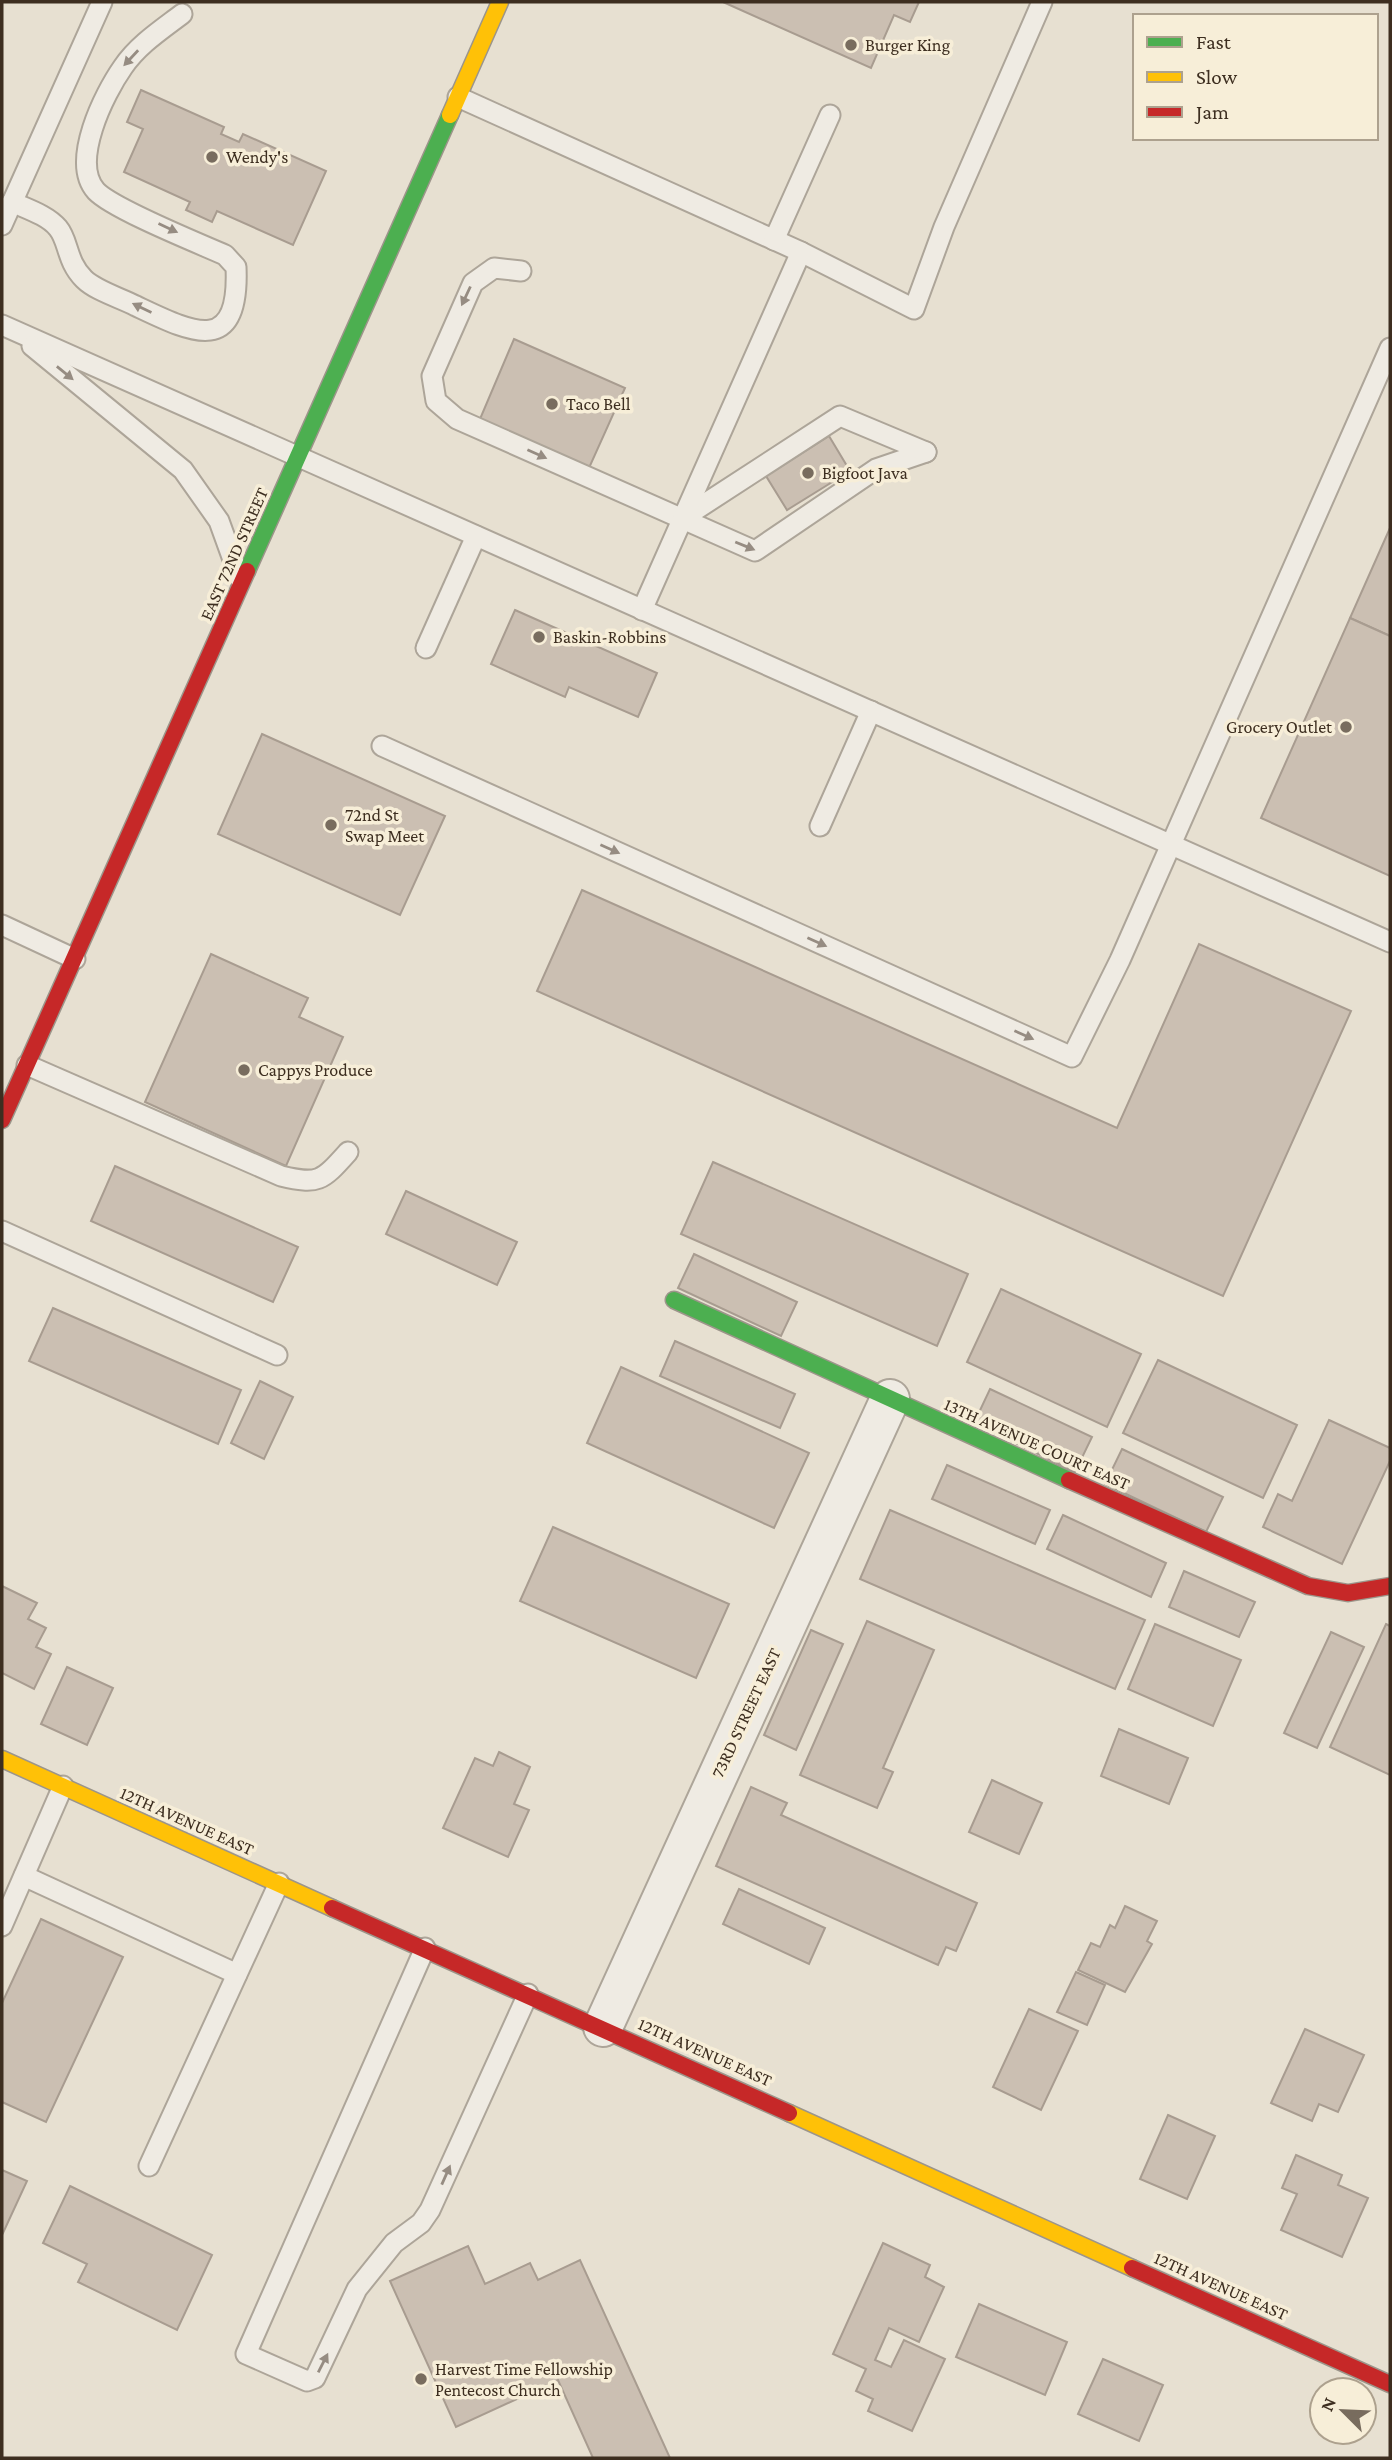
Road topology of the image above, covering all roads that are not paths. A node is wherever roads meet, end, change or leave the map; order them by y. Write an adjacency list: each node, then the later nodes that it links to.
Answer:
1 (102, 2): 7 (lane)
2 (500, 2): 5 (street, EAST 72ND STREET)
3 (1042, 2): 10 (lane)
4 (183, 14): 7 (lane, one-way to 7)
5 (458, 97): 9 (lane); 14 (street, EAST 72ND STREET)
6 (830, 115): 9 (lane)
7 (12, 202): 8 (lane)
8 (2, 225)
9 (775, 240): 10 (lane)
10 (801, 252): 15 (lane)
11 (521, 271): 15 (lane, one-way to 15)
12 (7, 328): 14 (lane); 17 (lane, one-way to 17)
13 (1390, 348): 23 (lane)
14 (298, 457): 16 (lane); 17 (street, EAST 72ND STREET)
15 (682, 519): 15 (lane, one-way to 15); 18 (lane)
16 (476, 536): 18 (lane); 19 (lane)
17 (242, 584): 26 (street, EAST 72ND STREET)
18 (642, 610): 20 (lane)
19 (426, 649)
20 (871, 711): 22 (lane); 23 (lane)
21 (382, 746): 23 (lane, one-way to 23)
22 (820, 825)
23 (1171, 844): 25 (lane)
24 (2, 925): 26 (lane)
25 (1390, 942)
26 (75, 959): 27 (street, EAST 72ND STREET)
27 (27, 1065): 28 (street, EAST 72ND STREET); 29 (lane)
28 (2, 1121)
29 (348, 1152)
30 (2, 1231): 32 (lane)
31 (674, 1300): 33 (street, 13TH AVENUE COURT EAST)
32 (277, 1355)
33 (890, 1399): 34 (street, 13TH AVENUE COURT EAST); 43 (street, 73RD STREET EAST)
34 (1390, 1586)
35 (2, 1759): 36 (street, 12TH AVENUE EAST)
36 (63, 1786): 37 (lane); 38 (street, 12TH AVENUE EAST)
37 (24, 1876): 39 (lane); 41 (lane)
38 (279, 1883): 40 (street, 12TH AVENUE EAST); 41 (lane)
39 (2, 1926)
40 (425, 1948): 42 (street, 12TH AVENUE EAST); 42 (lane, one-way to 42)
41 (237, 1974): 44 (lane)
42 (528, 1994): 43 (street, 12TH AVENUE EAST)
43 (603, 2027): 45 (street, 12TH AVENUE EAST)
44 (149, 2166)
45 (1390, 2384)

